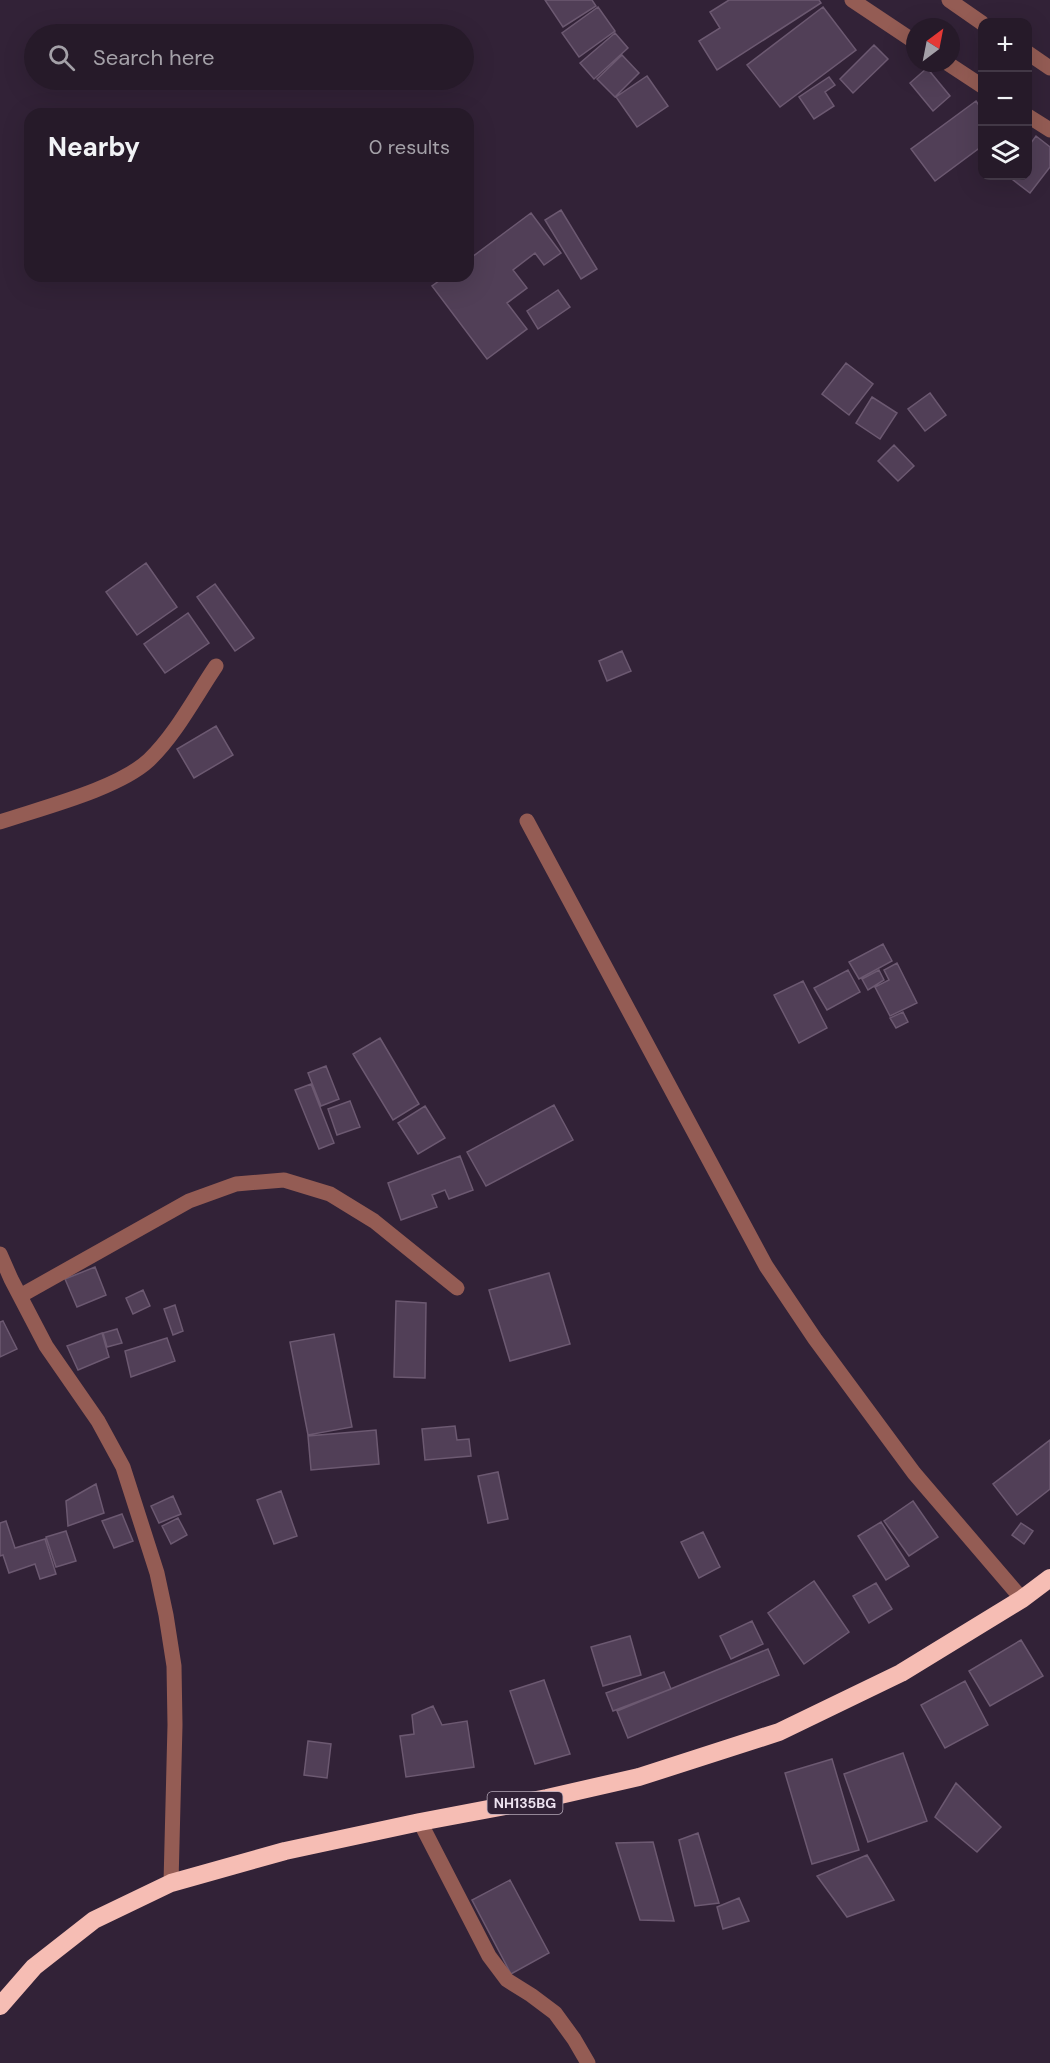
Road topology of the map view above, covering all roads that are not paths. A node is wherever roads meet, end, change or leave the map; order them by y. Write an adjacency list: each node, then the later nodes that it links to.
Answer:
1 (852, 0): 4 (street)
2 (949, 0): 3 (street)
3 (978, 20)
4 (906, 36)
5 (1032, 56): 6 (street)
6 (1050, 68)
7 (960, 72): 8 (street)
8 (978, 83)
9 (1032, 119): 10 (street)
10 (1050, 130)
11 (216, 666): 13 (street)
12 (527, 821): 18 (street)
13 (0, 822)
14 (0, 1254): 16 (street)
15 (457, 1288): 16 (street)
16 (20, 1296): 20 (street)
17 (1050, 1578): 18 (highway, NH135BG)
18 (1022, 1599): 19 (highway, NH135BG)
19 (420, 1822): 20 (highway, NH135BG); 22 (street)
20 (171, 1883): 21 (highway, NH135BG)
21 (0, 2006)
22 (588, 2063)

